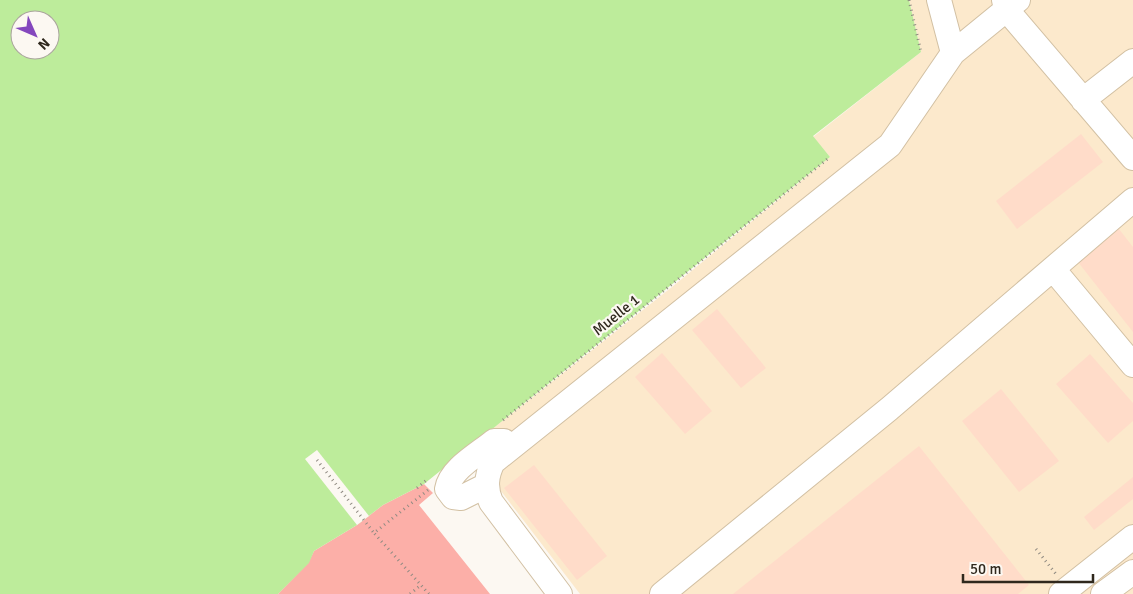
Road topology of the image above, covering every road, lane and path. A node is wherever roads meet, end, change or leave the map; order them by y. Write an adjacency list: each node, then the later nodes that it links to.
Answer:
1 (909, 0): 4 (path)
2 (939, 0): 5 (street)
3 (1010, 3): 5 (street); 7 (street)
4 (921, 52)
5 (953, 53): 14 (street)
6 (1133, 60): 7 (street)
7 (1083, 100): 9 (street)
8 (830, 157): 13 (path, Muelle 1)
9 (1133, 158)
10 (1133, 200): 11 (street)
11 (1053, 269): 12 (street); 27 (street)
12 (1133, 365)
13 (499, 424)
14 (519, 441): 17 (street); 17 (street)
15 (316, 460): 19 (path)
16 (430, 477): 18 (path)
17 (487, 485): 26 (street)
18 (417, 488)
19 (374, 532)
20 (1133, 537): 24 (street)
21 (1036, 550): 24 (path)
22 (1133, 572): 28 (street)
23 (421, 585): 25 (path)
24 (1065, 591)
25 (410, 594)
26 (560, 594)
27 (662, 594)
28 (1103, 594)

